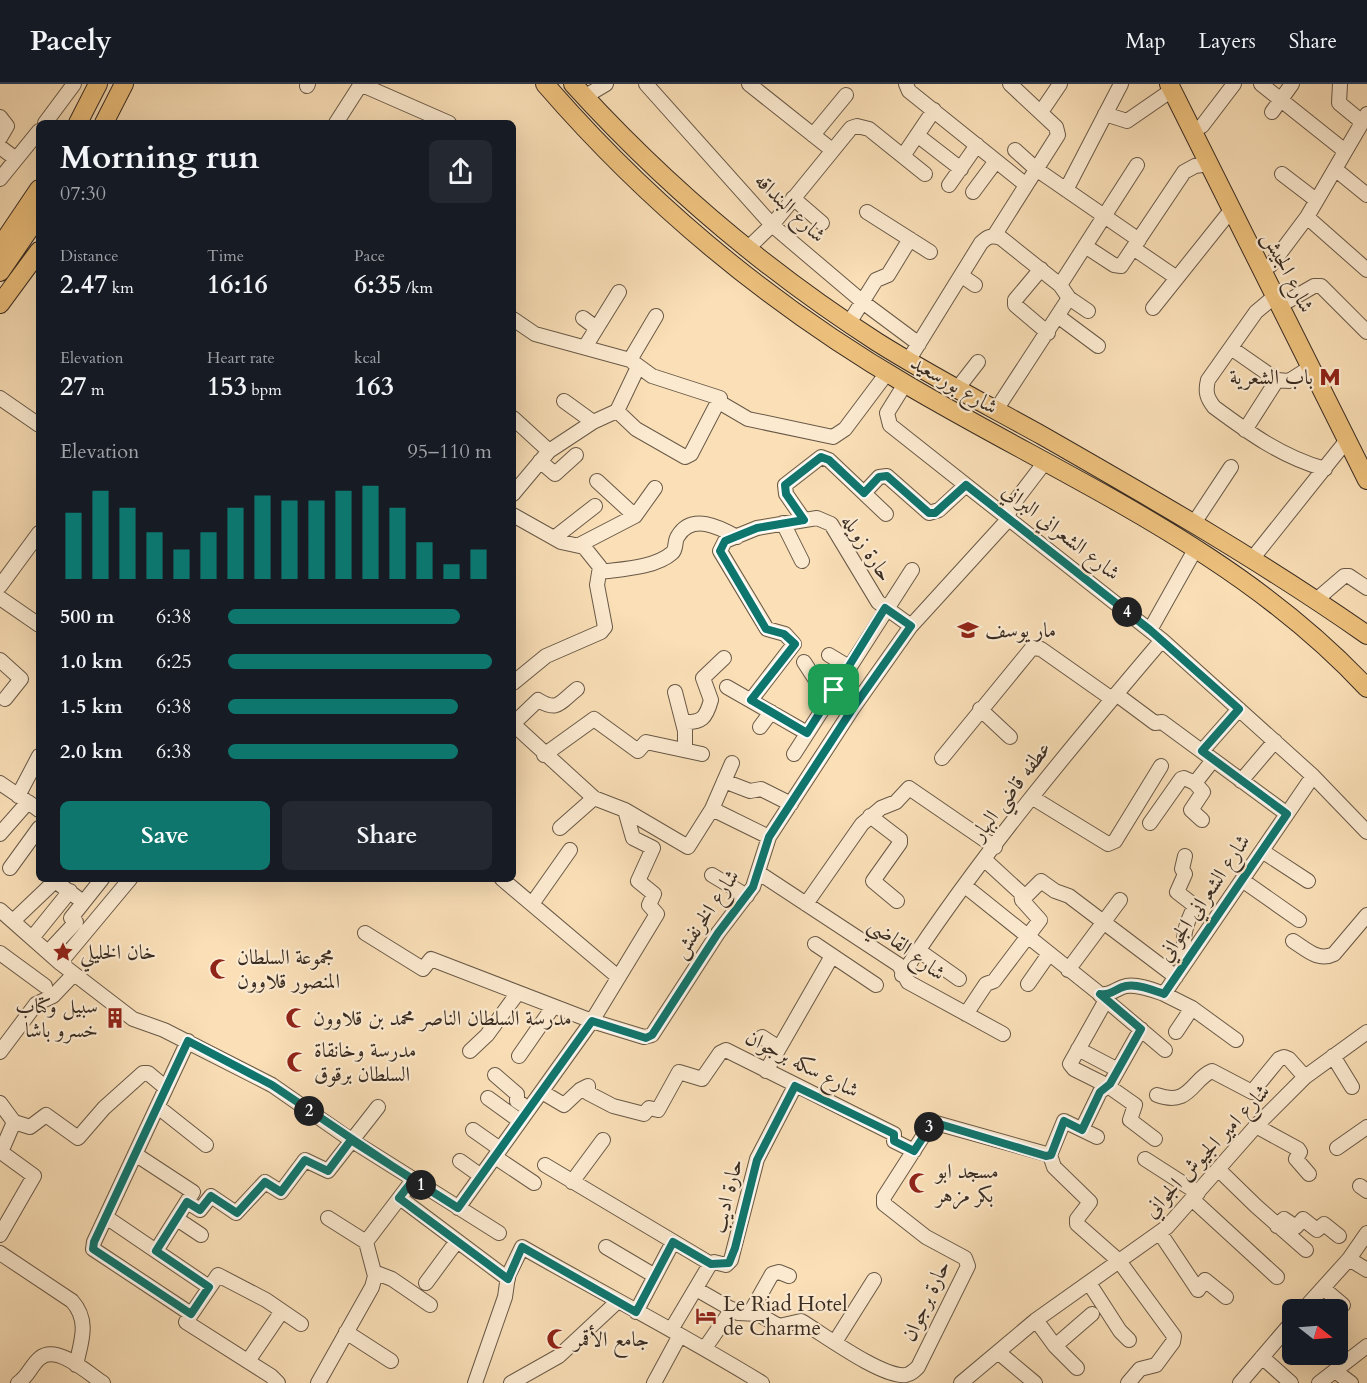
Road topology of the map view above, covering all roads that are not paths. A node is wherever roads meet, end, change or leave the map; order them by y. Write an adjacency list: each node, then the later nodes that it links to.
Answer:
1 (74, 84): 31 (street)
2 (98, 84): 32 (main road)
3 (111, 84): 33 (main road)
4 (124, 84): 34 (main road)
5 (137, 84): 35 (main road)
6 (361, 84): 30 (street); 36 (street)
7 (545, 84): 115 (main road, شارع بورسعيد)
8 (606, 84): 20 (street)
9 (646, 84): 73 (street, شارع البنداقه)
10 (749, 84): 40 (street)
11 (906, 84): 23 (street)
12 (1011, 84): 24 (street)
13 (1060, 84): 24 (street)
14 (1121, 84): 26 (street)
15 (1234, 84): 37 (street)
16 (1261, 84): 22 (street)
17 (1292, 84): 22 (street)
18 (1340, 84): 29 (street)
19 (1174, 86): 26 (street); 37 (main road, شارع الجيش); 51 (main road, شارع الجيش)
20 (578, 90): 80 (main road, شارع بورسعيد)
21 (846, 95): 28 (street)
22 (1281, 99): 25 (street); 43 (street)
23 (934, 110): 41 (street); 44 (street)
24 (1041, 112): 54 (street)
25 (1272, 112)
26 (1105, 114): 61 (street)
27 (0, 117): 42 (street)
28 (827, 118): 38 (street); 40 (street)
29 (1365, 118): 43 (street)
30 (428, 119)
31 (47, 120)
32 (80, 120)
33 (93, 120)
34 (106, 120)
35 (119, 120)
36 (338, 120)
37 (1202, 126): 83 (main road, شارع الجيش)
38 (846, 133): 46 (street); 48 (street)
39 (36, 135): 49 (street)
40 (813, 135): 46 (street)
41 (917, 135): 48 (street); 53 (street)
42 (0, 138)
43 (1354, 145): 55 (street)
44 (977, 146): 50 (street); 53 (street)
45 (0, 147): 49 (street)
46 (832, 150): 65 (street)
47 (1015, 150): 54 (street)
48 (903, 156): 56 (street)
49 (16, 159): 58 (street)
50 (996, 161): 60 (street); 62 (street)
51 (1209, 164): 67 (main road, شارع الجيش); 77 (street)
52 (1137, 165): 69 (street)
53 (961, 169): 59 (street)
54 (1036, 169): 60 (street); 61 (street)
55 (1335, 169): 64 (street); 66 (street)
56 (925, 174)
57 (1282, 174): 66 (street)
58 (0, 179)
59 (950, 185)
60 (1026, 185): 75 (street)
61 (1066, 190): 69 (street)
62 (973, 192)
63 (36, 193): 79 (main road)
64 (1367, 195)
65 (793, 198): 72 (street); 73 (street)
66 (1317, 200): 70 (street)
67 (1232, 209): 88 (street); 94 (main road, شارع الجيش)
68 (867, 212): 76 (street)
69 (1104, 216): 77 (street); 78 (street)
70 (1307, 217): 83 (street); 85 (street)
71 (36, 219): 86 (main road)
72 (822, 223)
73 (772, 225): 80 (street); 95 (street, شارع البنداقه)
74 (36, 236): 91 (main road)
75 (994, 236): 84 (street); 87 (street)
76 (910, 239): 81 (street); 95 (street)
77 (1136, 244): 78 (street); 88 (street)
78 (1085, 246): 90 (street)
79 (0, 247)
80 (747, 249): 103 (main road, شارع بورسعيد)
81 (930, 252)
82 (36, 255): 96 (main road)
83 (1270, 265): 94 (main road, شارع الجيش)
84 (1041, 269): 90 (street); 106 (street)
85 (1367, 270)
86 (0, 272)
87 (962, 276): 89 (street); 107 (street)
88 (1177, 278): 97 (street)
89 (975, 285)
90 (1060, 285): 93 (street)
91 (0, 287)
92 (619, 292): 104 (street)
93 (1069, 298): 98 (street); 101 (street)
94 (1282, 298): 105 (street); 110 (street); 114 (main road, شارع الجيش); 131 (main road, شارع الجيش)
95 (864, 303): 103 (street); 107 (street, شارع البنداقه)
96 (0, 304)
97 (1153, 308)
98 (1088, 311)
99 (656, 316): 113 (street)
100 (583, 318): 104 (street)
101 (1059, 318): 106 (street); 108 (street)
102 (516, 321): 109 (street)
103 (849, 323): 111 (main road, شارع بورسعيد)
104 (595, 327): 109 (street)
105 (1367, 332)
106 (1048, 333): 122 (street)
107 (919, 345): 111 (street)
108 (1098, 346)
109 (585, 347): 113 (street)
110 (1231, 348): 116 (street); 127 (street)
111 (908, 361): 118 (main road, شارع بورسعيد)
112 (978, 362): 118 (street)
113 (634, 363): 120 (street); 123 (street)
114 (1311, 367): 116 (street); 128 (main road, شارع الجيش)
115 (887, 373): 117 (main road, شارع بورسعيد); 120 (street)
116 (1277, 380): 127 (street)
117 (905, 384): 132 (main road, شارع بورسعيد); 137 (street, شارع الشعراني البراني)
118 (957, 389): 122 (main road, شارع بورسعيد)
119 (0, 399): 126 (street)
120 (720, 400): 123 (street)
121 (564, 401): 125 (street)
122 (996, 410): 148 (main road, شارع بورسعيد)
123 (617, 411): 125 (street)
124 (516, 422): 130 (street)
125 (593, 422): 130 (street)
126 (36, 423)
127 (1245, 430): 134 (street)
128 (1347, 440): 134 (street); 135 (main road, شارع الجيش)
129 (576, 455): 130 (street)
130 (545, 456): 139 (street)
131 (1367, 458)
132 (1045, 462): 144 (street, شارع الخرنفش); 153 (main road, شارع بورسعيد)
133 (1232, 467): 148 (street)
134 (1325, 469): 154 (street)
135 (1367, 480)
136 (597, 481): 143 (street)
137 (966, 485): 140 (street); 144 (street, شارع الشعراني البراني)
138 (656, 488): 143 (street)
139 (516, 490)
140 (864, 493): 142 (street); 146 (street)
141 (595, 506): 150 (street)
142 (886, 514)
143 (635, 516): 152 (street)
144 (1008, 516): 164 (street, شارع الخرنفش); 165 (street, شارع الشعراني البراني)
145 (516, 518): 150 (street)
146 (804, 520): 147 (street, حارة زويله); 162 (street, حارة زويله)
147 (783, 523): 149 (street, حارة زويله); 155 (street)
148 (1194, 523): 154 (main road, شارع بورسعيد)
149 (736, 537): 157 (street); 181 (street)
150 (554, 538): 152 (street)
151 (36, 542): 158 (street)
152 (579, 545): 157 (street)
153 (1196, 548): 165 (street); 175 (main road, شارع بورسعيد)
154 (1252, 559): 161 (main road, شارع بورسعيد)
155 (802, 561)
156 (912, 570): 162 (street, حارة زويله)
157 (600, 572): 173 (street)
158 (0, 586)
159 (1367, 588): 161 (street)
160 (0, 598): 163 (street)
161 (1316, 600): 166 (main road, شارع بورسعيد)
162 (885, 608): 164 (street, حارة زويله); 172 (street, حارة زويله)
163 (36, 623)
164 (911, 626): 209 (street, شارع الخرنفش)
165 (1150, 630): 167 (street, شارع الشعراني البراني)
166 (1367, 635)
167 (1162, 640): 179 (street, عطفه قاضي البهار); 183 (street, شارع الشعراني البراني)
168 (829, 656): 172 (street)
169 (724, 658): 185 (street)
170 (0, 660): 180 (street)
171 (804, 662): 177 (street)
172 (849, 667): 177 (street, حارة زويله)
173 (516, 681)
174 (727, 687): 181 (street)
175 (1367, 688)
176 (577, 689): 187 (street)
177 (834, 690): 189 (street, حارة زويله)
178 (675, 692): 185 (street)
179 (1114, 697): 182 (street); 196 (street); 207 (street, عطفه قاضي البهار)
180 (5, 699)
181 (751, 700): 184 (street)
182 (980, 709): 190 (street); 197 (street)
183 (1239, 709): 191 (street, شارع الشعراني البراني); 196 (street)
184 (771, 712): 186 (street); 189 (street)
185 (683, 722): 192 (street)
186 (760, 727)
187 (516, 730)
188 (516, 732): 195 (street)
189 (807, 733): 194 (street, حارة زويله)
190 (1010, 737)
191 (1275, 741): 201 (street, شارع الشعراني البراني); 203 (street)
192 (685, 750): 193 (street); 195 (street)
193 (702, 754)
194 (794, 754)
195 (544, 755): 206 (street)
196 (1207, 755): 203 (street); 205 (street)
197 (942, 758)
198 (732, 763): 202 (street)
199 (1161, 766): 207 (street)
200 (36, 769): 208 (street)
201 (1313, 776): 212 (street, شارع الشعراني الجواني); 218 (street, شارع الشعراني البراني)
202 (724, 781): 209 (street); 210 (street)
203 (1241, 781): 212 (street)
204 (0, 783): 208 (street)
205 (1195, 783): 214 (street); 215 (street)
206 (594, 798): 211 (street); 216 (street)
207 (1033, 798): 221 (street, عطفه قاضي البهار)
208 (28, 803): 219 (street)
209 (791, 804): 220 (street, شارع الخرنفش)
210 (712, 808): 211 (street); 220 (street)
211 (625, 810): 268 (street)
212 (1287, 814): 223 (street, شارع الشعراني الجواني)
213 (870, 816): 221 (street); 241 (street); 244 (street)
214 (1202, 820)
215 (1150, 823)
216 (560, 828)
217 (36, 832): 226 (street)
218 (1367, 832)
219 (0, 834)
220 (769, 837): 227 (street, شارع الخرنفش)
221 (995, 847): 225 (street, عطفه قاضي البهار)
222 (570, 850): 243 (street)
223 (1262, 851): 229 (street, شارع الشعراني الجواني); 230 (street)
224 (1185, 856): 262 (street)
225 (985, 860): 236 (street, عطفه قاضي البهار); 239 (street)
226 (10, 868)
227 (759, 873): 238 (street, شارع الخرنفش); 244 (street, شارع القاضي)
228 (712, 875): 238 (street)
229 (1242, 880): 249 (street); 262 (street, شارع الشعراني الجواني)
230 (1308, 881)
231 (54, 882): 250 (street)
232 (56, 882): 237 (street)
233 (100, 882): 242 (street)
234 (128, 882): 263 (street)
235 (506, 882): 243 (street)
236 (965, 886): 253 (street); 257 (street, عطفه قاضي البهار)
237 (70, 891): 242 (street); 245 (street)
238 (747, 896): 279 (street, شارع الخرنفش)
239 (1022, 900): 251 (street); 253 (street)
240 (1120, 900): 251 (street)
241 (897, 901)
242 (83, 902): 248 (street)
243 (532, 904): 268 (street)
244 (806, 904): 266 (street, شارع القاضي)
245 (56, 909): 248 (street); 254 (street)
246 (0, 910): 250 (street)
247 (1367, 915): 255 (street)
248 (71, 918): 258 (street)
249 (1299, 920)
250 (13, 921): 254 (street)
251 (1103, 923): 264 (street); 267 (street)
252 (365, 933): 273 (street)
253 (1027, 936): 260 (street); 278 (street)
254 (32, 938): 258 (street)
255 (1293, 940)
256 (815, 944): 261 (street)
257 (918, 950): 266 (street, عطفه قاضي البهار); 269 (street)
258 (48, 952): 263 (street)
259 (0, 953): 272 (street)
260 (1049, 954): 264 (street); 270 (street)
261 (832, 956): 271 (street); 287 (street)
262 (1186, 961): 267 (street, شارع الشعراني الجواني)
263 (60, 963): 265 (street)
264 (1068, 970): 275 (street)
265 (74, 974): 286 (street); 291 (street)
266 (902, 975): 278 (street, شارع القاضي)
267 (1176, 976): 274 (street, شارع الشعراني الجواني)
268 (618, 977): 279 (street)
269 (959, 979)
270 (1028, 984)
271 (876, 985)
272 (45, 986)
273 (517, 994): 276 (street); 290 (street)
274 (1164, 994): 275 (street, شارع الشعراني الجواني); 277 (street)
275 (1103, 997): 280 (street); 288 (street)
276 (553, 1007): 279 (street); 292 (street)
277 (1192, 1008): 281 (street); 285 (street)
278 (966, 1014): 283 (street, شارع القاضي)
279 (592, 1021): 302 (street)
280 (1141, 1029): 289 (street); 294 (street)
281 (1176, 1032)
282 (1367, 1032): 293 (street, شارع امير الجيوش الجواني)
283 (1003, 1034)
284 (762, 1037): 287 (street)
285 (1236, 1040)
286 (188, 1041): 301 (street); 317 (street)
287 (779, 1048): 295 (street)
288 (1078, 1049): 294 (street); 299 (street)
289 (1165, 1050)
290 (470, 1051)
291 (0, 1052)
292 (519, 1056)
293 (1333, 1056): 297 (street, شارع امير الجيوش الجواني); 300 (street)
294 (1118, 1070): 299 (street)
295 (766, 1071): 298 (street, شارع سكه برجوان); 302 (street, شارع سكه برجوان)
296 (495, 1076): 308 (street)
297 (1305, 1077): 303 (street); 311 (street, شارع امير الجيوش الجواني)
298 (795, 1086): 321 (street, شارع سكه برجوان); 357 (street, حارة اديب)
299 (1108, 1086): 314 (street); 316 (street)
300 (1352, 1087)
301 (166, 1088): 306 (street); 310 (street)
302 (542, 1092): 308 (street)
303 (1157, 1095)
304 (488, 1098): 309 (street)
305 (0, 1103): 310 (street)
306 (158, 1107): 319 (street); 323 (street)
307 (378, 1107): 317 (street)
308 (529, 1109): 309 (street)
309 (520, 1121): 322 (street)
310 (14, 1122): 345 (street)
311 (1256, 1126): 328 (street, شارع امير الجيوش الجواني); 329 (street)
312 (1367, 1128): 320 (street)
313 (472, 1130): 322 (street)
314 (1082, 1130): 315 (street); 324 (street)
315 (1097, 1137)
316 (1155, 1139)
317 (351, 1140): 331 (street); 336 (street)
318 (603, 1140): 333 (street)
319 (206, 1145)
320 (1337, 1148)
321 (914, 1151): 324 (street); 387 (street, حارة برجوان)
322 (497, 1153): 330 (street); 332 (street)
323 (135, 1154): 336 (street); 338 (street)
324 (1050, 1155): 356 (street)
325 (1145, 1159): 334 (street)
326 (460, 1161): 330 (street)
327 (545, 1166): 333 (street)
328 (1218, 1169): 334 (street, شارع امير الجيوش الجواني); 341 (street)
329 (1308, 1174)
330 (481, 1176): 337 (street)
331 (413, 1180): 335 (street); 337 (street)
332 (534, 1182)
333 (572, 1182): 350 (street)
334 (1195, 1196): 343 (street, شارع امير الجيوش الجواني); 362 (street)
335 (399, 1198): 348 (street); 349 (street)
336 (187, 1202): 340 (street)
337 (458, 1208): 342 (street)
338 (105, 1217): 353 (street); 379 (street)
339 (328, 1218): 349 (street)
340 (177, 1219): 346 (street); 353 (street)
341 (1277, 1226): 347 (street); 352 (street)
342 (499, 1233)
343 (1160, 1233): 356 (street, شارع امير الجيوش الجواني); 370 (street)
344 (1367, 1233): 355 (street)
345 (0, 1235)
346 (201, 1235)
347 (1339, 1236)
348 (457, 1241): 363 (street); 365 (street)
349 (366, 1242): 359 (street)
350 (673, 1242): 357 (street); 360 (street)
351 (606, 1246): 360 (street)
352 (1305, 1250)
353 (156, 1251): 367 (street)
354 (0, 1253): 395 (street)
355 (1349, 1259): 358 (street); 368 (street)
356 (1119, 1261): 366 (street, شارع امير الجيوش الجواني); 409 (street)
357 (711, 1264): 369 (street)
358 (1367, 1270)
359 (374, 1272): 374 (street); 383 (street)
360 (655, 1276): 377 (street)
361 (789, 1276): 378 (street)
362 (1277, 1277)
363 (508, 1279): 373 (street); 403 (street)
364 (874, 1280): 387 (street)
365 (426, 1283)
366 (1089, 1283): 381 (street, شارع امير الجيوش الجواني); 386 (street)
367 (209, 1287): 376 (street); 379 (street)
368 (1323, 1288): 371 (street); 372 (street)
369 (696, 1289): 375 (street, حارة برجوان); 384 (street)
370 (1226, 1297)
371 (1314, 1299)
372 (1336, 1299)
373 (616, 1302): 377 (street); 404 (street)
374 (430, 1305)
375 (732, 1309): 378 (street, حارة برجوان); 390 (street)
376 (282, 1311): 382 (street); 393 (street)
377 (636, 1312): 384 (street)
378 (750, 1313): 387 (street, حارة برجوان)
379 (191, 1314): 393 (street)
380 (1092, 1314): 388 (street)
381 (1036, 1320): 388 (street); 391 (street, شارع امير الجيوش الجواني)
382 (301, 1324)
383 (346, 1332): 394 (street); 402 (street)
384 (675, 1332): 390 (street); 405 (street)
385 (1282, 1334): 392 (street)
386 (1129, 1340)
387 (835, 1341)
388 (1055, 1346): 396 (street)
389 (1367, 1346): 397 (street)
390 (705, 1348): 406 (street)
391 (998, 1352): 407 (street, شارع امير الجيوش الجواني); 408 (street)
392 (1262, 1357): 410 (street); 411 (street)
393 (248, 1361): 401 (street)
394 (392, 1362)
395 (76, 1365): 398 (street); 399 (street)
396 (1077, 1368)
397 (1335, 1371): 412 (street); 413 (street)
398 (83, 1378): 400 (street)
399 (18, 1383)
400 (103, 1383)
401 (278, 1383)
402 (318, 1383)
403 (475, 1383)
404 (511, 1383)
405 (654, 1383)
406 (762, 1383)
407 (961, 1383)
408 (1035, 1383)
409 (1128, 1383)
410 (1240, 1383)
411 (1292, 1383)
412 (1319, 1383)
413 (1352, 1383)

